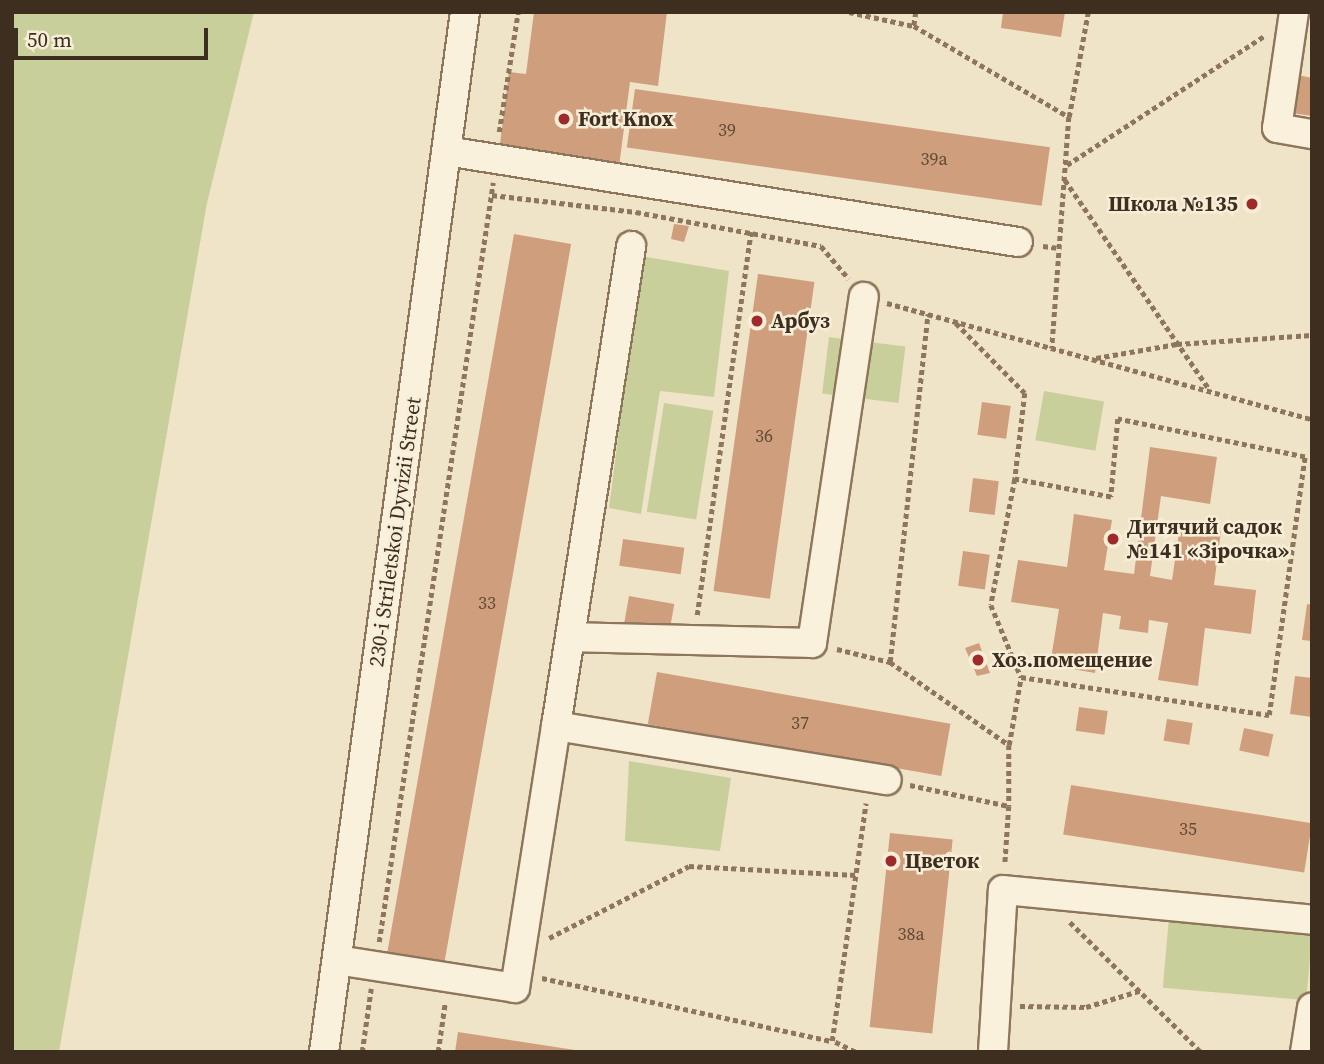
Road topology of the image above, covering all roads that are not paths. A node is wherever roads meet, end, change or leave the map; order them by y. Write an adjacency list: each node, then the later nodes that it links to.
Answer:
1 (465, 12): 4 (street, 230-i Striletskoi Dyvizii Street)
2 (1294, 15): 3 (street)
3 (1312, 134)
4 (446, 151): 5 (street); 12 (street, 230-i Striletskoi Dyvizii Street)
5 (1018, 242)
6 (631, 246): 8 (street)
7 (864, 297): 8 (street)
8 (570, 637): 9 (street)
9 (556, 726): 10 (street); 12 (street)
10 (878, 779)
11 (1312, 920): 15 (street)
12 (337, 960): 14 (street, 230-i Striletskoi Dyvizii Street)
13 (1312, 1008): 16 (street)
14 (324, 1052)
15 (993, 1052)
16 (1305, 1052)

